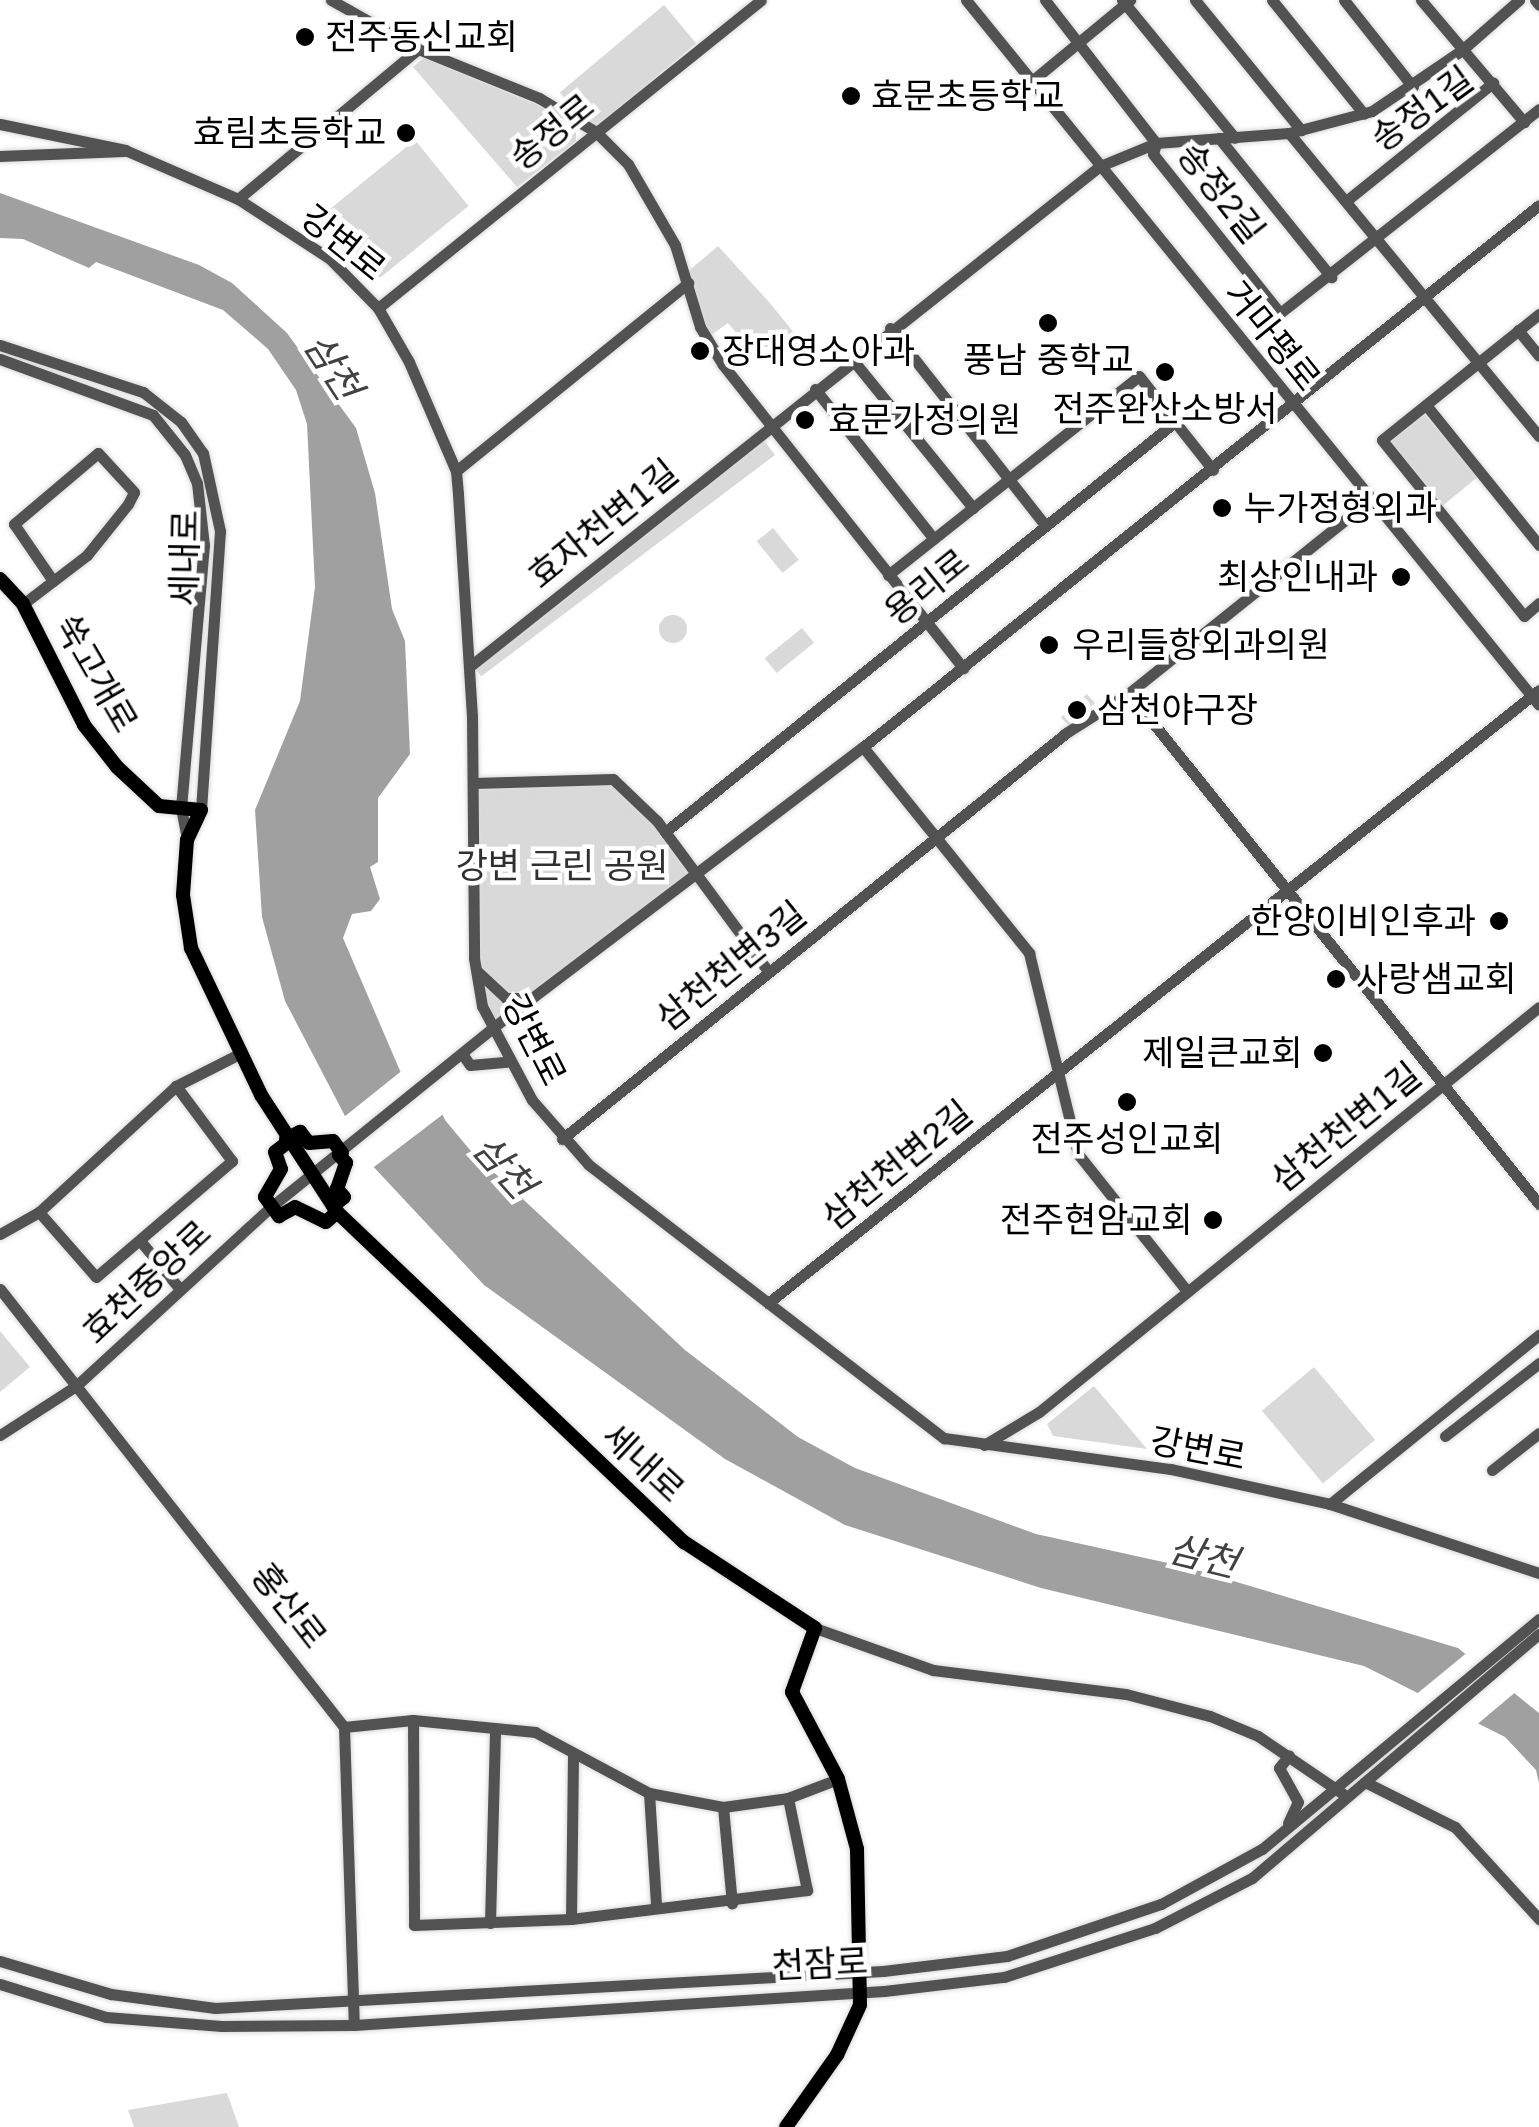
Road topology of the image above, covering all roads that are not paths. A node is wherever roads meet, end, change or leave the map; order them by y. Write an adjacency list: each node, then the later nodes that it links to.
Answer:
1 (330, 0): 14 (street)
2 (760, 0): 23 (street, 송정로)
3 (966, 0): 16 (street, 거마평로)
4 (1045, 0): 13 (street)
5 (1195, 0): 24 (street)
6 (1272, 0): 20 (street)
7 (1344, 0): 18 (street)
8 (1421, 0): 15 (street)
9 (1497, 0): 12 (street)
10 (1519, 0): 12 (street, 송정2길)
11 (1125, 1): 13 (street); 26 (street, 송정2길)
12 (1507, 12): 15 (street, 송정2길)
13 (1078, 41): 16 (street); 27 (street, 송정2길)
14 (418, 50): 23 (street); 31 (street)
15 (1462, 50): 17 (street); 18 (street, 송정2길)
16 (1033, 80): 30 (street, 거마평로)
17 (1493, 83): 21 (street, 송정1길); 32 (street, 송정1길)
18 (1414, 86): 20 (street, 송정2길)
19 (1539, 109): 21 (street, 송정1길)
20 (1364, 114): 24 (street, 송정2길)
21 (1524, 122): 34 (street, 송정1길)
22 (0, 124): 28 (street, 강변로)
23 (596, 132): 37 (street); 39 (street, 송정로)
24 (1295, 132): 26 (street, 송정2길); 32 (street)
25 (1219, 138): 26 (street, 송정2길); 27 (street, 송정2길); 36 (street, 송정2길)
26 (1235, 138)
27 (1156, 143): 30 (street, 송정2길); 35 (street, 송정2길)
28 (125, 150): 29 (street); 31 (street, 강변로)
29 (0, 156)
30 (1100, 166): 41 (street, 효자천변1길); 50 (street, 거마평로)
31 (238, 199): 39 (street, 강변로)
32 (1346, 202): 34 (street)
33 (1539, 206): 38 (street)
34 (1376, 238): 36 (street, 송정1길); 38 (street)
35 (1250, 276): 36 (street, 송정1길)
36 (1331, 276)
37 (688, 283): 52 (street); 55 (street)
38 (1426, 297): 47 (street); 50 (street)
39 (378, 308): 55 (street, 강변로)
40 (1539, 314): 42 (street)
41 (890, 328): 46 (street, 효자천변1길); 56 (street)
42 (1518, 330): 44 (street); 47 (street)
43 (0, 344): 75 (street, 세내로)
44 (1539, 356)
45 (0, 359): 74 (street, 세내로)
46 (852, 359): 48 (street, 효자천변1길); 58 (street)
47 (1479, 362): 49 (street); 53 (street)
48 (815, 388): 52 (street, 효자천변1길); 60 (street)
49 (1426, 404): 61 (street); 65 (street)
50 (1292, 405): 54 (street); 57 (street, 거마평로)
51 (1175, 422): 54 (street); 56 (street); 59 (street, 용리로)
52 (770, 425): 62 (street); 68 (street, 효자천변1길)
53 (1539, 436)
54 (1213, 470): 69 (street)
55 (456, 471): 68 (street, 강변로)
56 (1009, 479): 58 (street); 59 (street)
57 (1370, 500): 70 (street, 삼천천변3길); 71 (street, 거마평로)
58 (973, 508): 60 (street)
59 (1046, 526): 67 (street, 용리로)
60 (934, 539): 62 (street)
61 (1539, 545)
62 (888, 576): 67 (street)
63 (0, 579): 66 (main road, 쑥고개로)
64 (53, 581): 64 (street); 66 (street)
65 (1539, 603)
66 (23, 604): 74 (main road, 쑥고개로)
67 (926, 624): 69 (street); 76 (street, 용리로)
68 (469, 666): 73 (street, 강변로)
69 (962, 668): 72 (street)
70 (1129, 693): 77 (street, 삼천천변3길); 80 (street)
71 (1536, 697): 80 (street, 삼천천변2길)
72 (864, 747): 77 (street); 79 (street)
73 (474, 783): 76 (street); 81 (street, 강변로)
74 (181, 808): 75 (main road, 쑥고개로); 78 (street, 세내로)
75 (201, 810): 78 (main road, 세내로)
76 (666, 832): 79 (street)
77 (936, 837): 82 (street, 삼천천변3길); 89 (street)
78 (187, 840): 86 (main road, 세내로)
79 (696, 874): 82 (street); 83 (street)
80 (1286, 890): 89 (street, 삼천천변2길); 90 (street)
81 (475, 970): 83 (street); 85 (street, 강변로)
82 (768, 971): 92 (street, 삼천천변3길)
83 (532, 998): 85 (street)
84 (1539, 1007): 90 (street, 삼천천변1길)
85 (489, 1031): 87 (street); 88 (street, 강변로)
86 (241, 1053): 91 (street); 93 (main road, 세내로)
87 (463, 1055): 88 (street); 94 (street, 효천중앙로)
88 (504, 1063): 92 (street, 강변로)
89 (1060, 1070): 104 (street); 105 (street, 삼천천변2길)
90 (1442, 1084): 96 (street); 104 (street, 삼천천변1길)
91 (176, 1086): 99 (street); 101 (street)
92 (562, 1139): 105 (street, 강변로)
93 (287, 1140): 94 (main road); 95 (main road, 세내로); 97 (main road)
94 (336, 1157): 95 (street, 효천중앙로); 98 (main road)
95 (313, 1177): 97 (street, 효천중앙로); 98 (main road, 세내로)
96 (1539, 1204)
97 (272, 1206): 98 (main road); 102 (street, 효천중앙로)
98 (335, 1209): 117 (main road, 세내로)
99 (39, 1212): 100 (street); 101 (street)
100 (0, 1234)
101 (142, 1243): 102 (street)
102 (179, 1288): 108 (street, 효천중앙로)
103 (0, 1289): 108 (street, 홍산로)
104 (1188, 1291): 112 (street, 삼천천변1길)
105 (768, 1302): 112 (street, 강변로)
106 (1539, 1335): 114 (street)
107 (1539, 1363): 111 (street)
108 (76, 1386): 110 (street, 효천중앙로); 120 (street, 홍산로)
109 (1539, 1433): 113 (street)
110 (0, 1435)
111 (1446, 1436)
112 (984, 1445): 114 (street, 강변로)
113 (1492, 1470)
114 (1330, 1504): 115 (street, 강변로)
115 (1539, 1572)
116 (1539, 1619): 124 (street, 천잠로)
117 (815, 1628): 123 (street, 세내로); 125 (main road, 천잠로)
118 (1539, 1634): 124 (street, 천잠로)
119 (413, 1720): 120 (street); 121 (street); 135 (street)
120 (344, 1726): 140 (street)
121 (495, 1728): 122 (street); 135 (street)
122 (574, 1754): 126 (street); 133 (street)
123 (1289, 1756): 127 (street, 세내로); 130 (street)
124 (1365, 1777): 127 (street, 천잠로); 134 (street)
125 (838, 1780): 128 (street); 137 (main road, 천잠로)
126 (650, 1793): 129 (street); 132 (street)
127 (1342, 1793): 130 (street, 천잠로); 139 (street, 천잠로)
128 (788, 1798): 129 (street); 131 (street)
129 (722, 1807): 131 (street)
130 (1287, 1832): 137 (street, 천잠로)
131 (732, 1904): 132 (street)
132 (656, 1905): 133 (street)
133 (571, 1919): 135 (street)
134 (1539, 1920)
135 (490, 1923)
136 (0, 1961): 140 (street, 천잠로)
137 (861, 1973): 139 (main road); 140 (street, 천잠로)
138 (0, 1984): 141 (street, 천잠로)
139 (860, 1990): 141 (street, 천잠로); 142 (main road)
140 (356, 2002): 141 (street)
141 (354, 2024)
142 (786, 2127)

